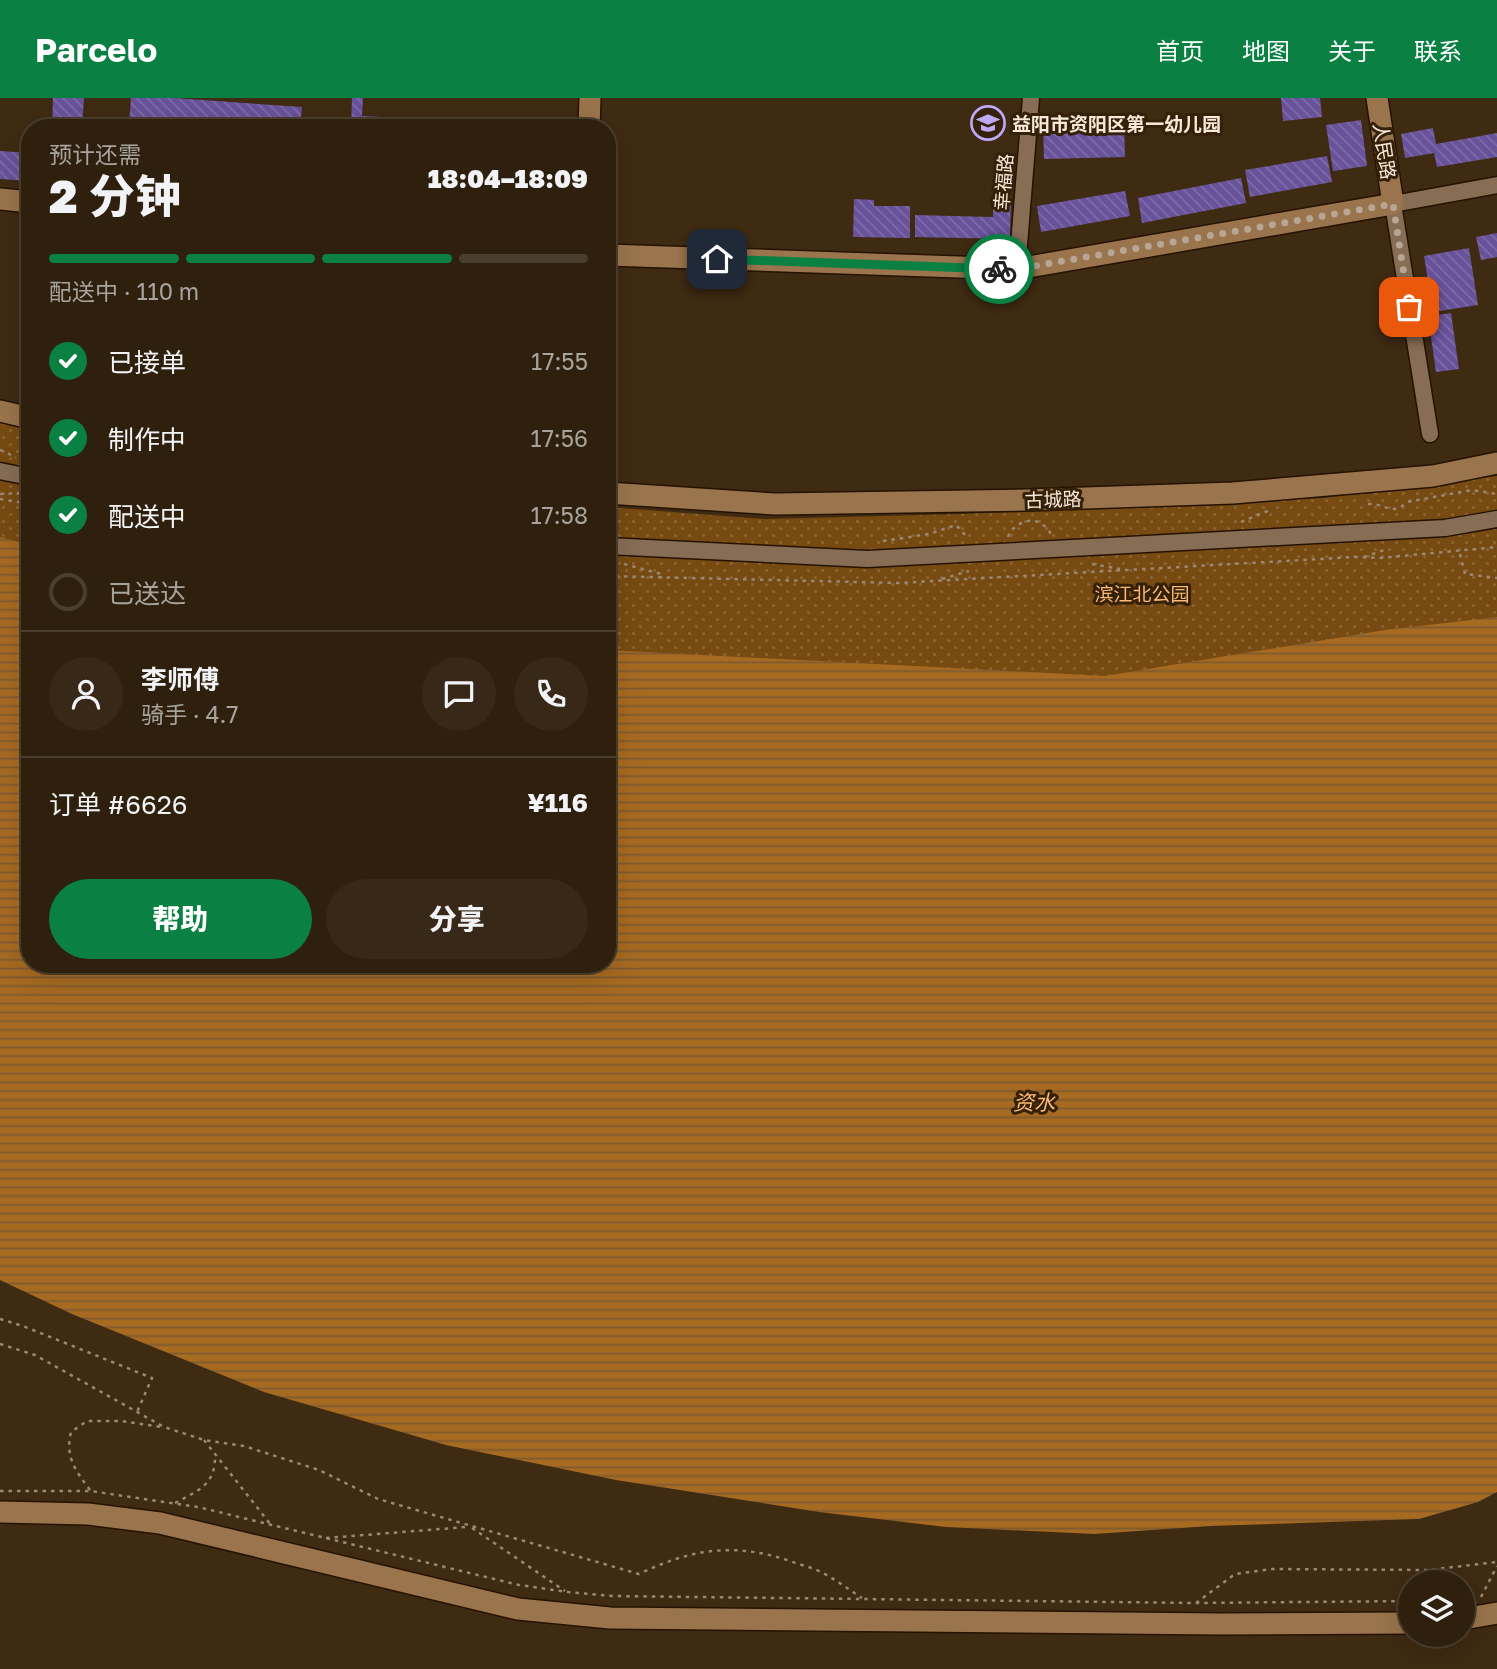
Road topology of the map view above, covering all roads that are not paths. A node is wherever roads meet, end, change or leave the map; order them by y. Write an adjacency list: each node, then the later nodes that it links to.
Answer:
1 (590, 98): 4 (street)
2 (1031, 98): 10 (street, 幸福路)
3 (1377, 98): 8 (street, 人民路)
4 (589, 119)
5 (1497, 185): 8 (street)
6 (0, 199): 7 (street)
7 (21, 201)
8 (1393, 204): 10 (street); 13 (street)
9 (616, 255): 10 (street)
10 (1017, 269)
11 (0, 411): 12 (street)
12 (21, 416)
13 (1430, 435)
14 (1497, 463): 17 (street, 古城路)
15 (0, 471): 16 (street)
16 (21, 475)
17 (616, 494)
18 (1497, 519): 19 (street)
19 (616, 546)
20 (0, 1512): 23 (street)
21 (1497, 1613): 22 (street)
22 (1475, 1617)
23 (1398, 1623)

